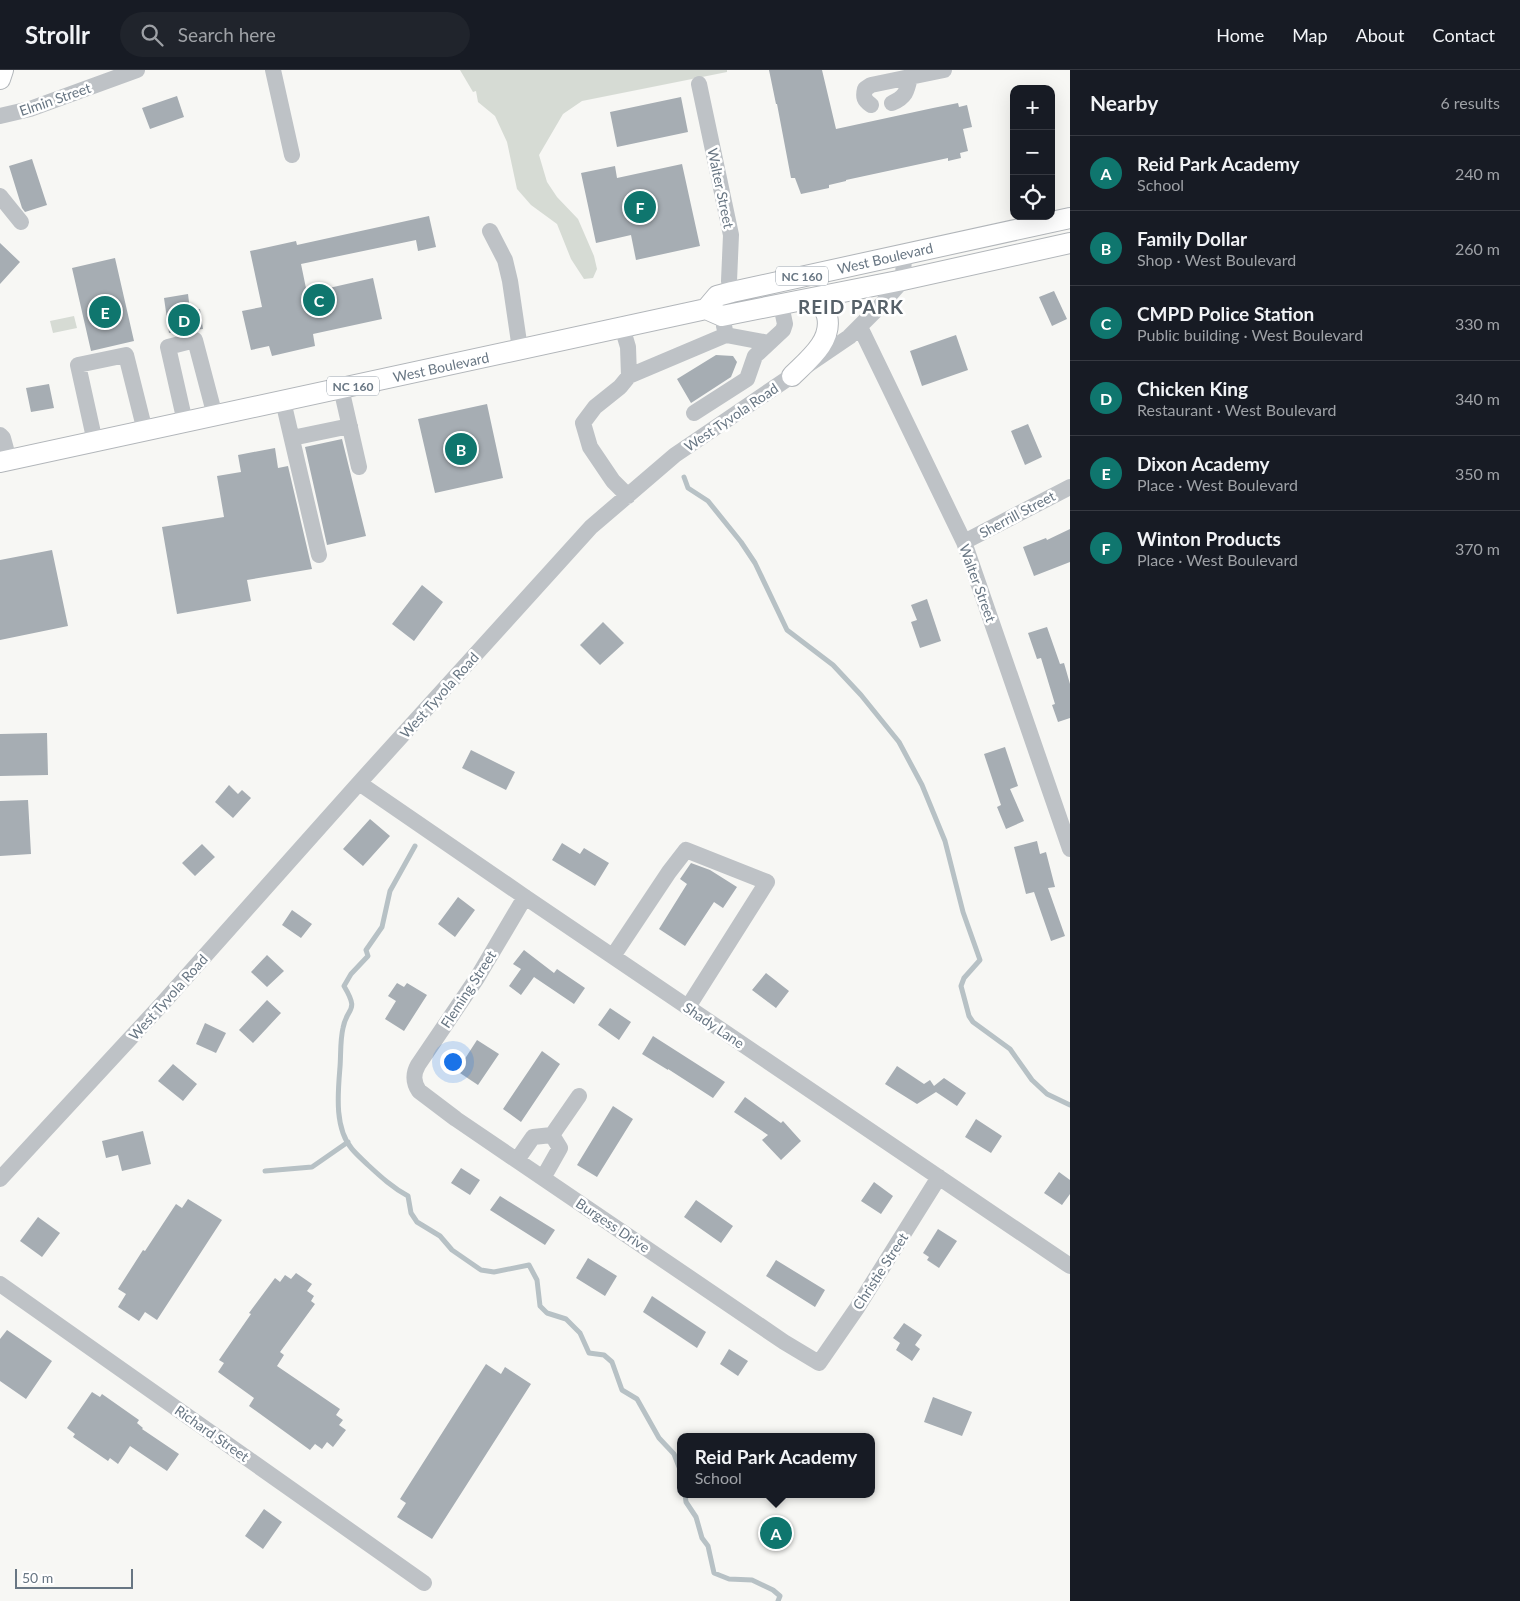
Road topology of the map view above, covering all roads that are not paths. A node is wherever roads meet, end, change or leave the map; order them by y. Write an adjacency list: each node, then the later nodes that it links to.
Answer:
1 (3, 70): 6 (main road)
2 (137, 70): 10 (street, Elmin Street)
3 (273, 70): 11 (street)
4 (944, 70): 5 (street)
5 (910, 77): 8 (street); 9 (street)
6 (0, 79)
7 (699, 84): 20 (street, Walter Street)
8 (892, 103)
9 (870, 105)
10 (0, 116)
11 (292, 156)
12 (0, 196): 15 (street)
13 (1070, 218): 14 (main road, West Boulevard / NC 160)
14 (1029, 221): 18 (main road, West Boulevard / NC 160)
15 (21, 222)
16 (490, 231): 27 (street)
17 (1070, 242): 19 (main road, West Boulevard / NC 160)
18 (904, 254): 19 (street); 20 (main road, West Boulevard / NC 160)
19 (903, 280): 21 (main road, West Boulevard / NC 160); 24 (street, West Tyvola Road)
20 (732, 292): 23 (main road, West Boulevard / NC 160)
21 (818, 298): 22 (main road, West Boulevard / NC 160); 29 (main road)
22 (781, 304): 23 (main road, West Boulevard / NC 160); 26 (street)
23 (718, 320): 25 (main road, West Boulevard / NC 160); 26 (street); 28 (street)
24 (860, 327): 29 (street, West Tyvola Road); 44 (street, Walter Street)
25 (622, 328): 27 (main road, West Boulevard / NC 160); 28 (street)
26 (768, 343): 32 (street)
27 (520, 349): 30 (main road, West Boulevard / NC 160)
28 (629, 376): 43 (street)
29 (792, 376): 43 (street, West Tyvola Road)
30 (341, 388): 31 (main road, West Boulevard / NC 160); 35 (street)
31 (283, 401): 33 (main road, West Boulevard / NC 160); 38 (street)
32 (694, 414)
33 (215, 416): 34 (main road, West Boulevard / NC 160); 34 (street)
34 (185, 422): 36 (main road, West Boulevard / NC 160)
35 (350, 426): 38 (street); 41 (street)
36 (145, 431): 39 (main road, West Boulevard / NC 160); 39 (street)
37 (0, 435): 40 (street)
38 (292, 438): 45 (street)
39 (95, 442): 40 (main road, West Boulevard / NC 160)
40 (5, 461)
41 (360, 467)
42 (1070, 487): 44 (street, Sherrill Street)
43 (628, 496): 46 (street, West Tyvola Road)
44 (964, 542): 47 (street, Walter Street)
45 (319, 555)
46 (360, 783): 48 (street, Shady Lane); 57 (street, West Tyvola Road)
47 (1070, 849)
48 (525, 897): 49 (street, Shady Lane); 51 (street, Fleming Street)
49 (613, 956): 50 (street, Shady Lane); 50 (street)
50 (688, 1007): 55 (street, Shady Lane)
51 (414, 1081): 54 (street, Burgess Drive)
52 (580, 1096): 53 (street)
53 (552, 1135): 54 (street); 56 (street)
54 (517, 1160): 56 (street, Burgess Drive)
55 (939, 1177): 58 (street, Shady Lane); 60 (street, Christie Street)
56 (543, 1178): 60 (street, Burgess Drive)
57 (0, 1179)
58 (1070, 1266)
59 (0, 1284): 61 (street, Richard Street)
60 (819, 1363)
61 (424, 1583)

